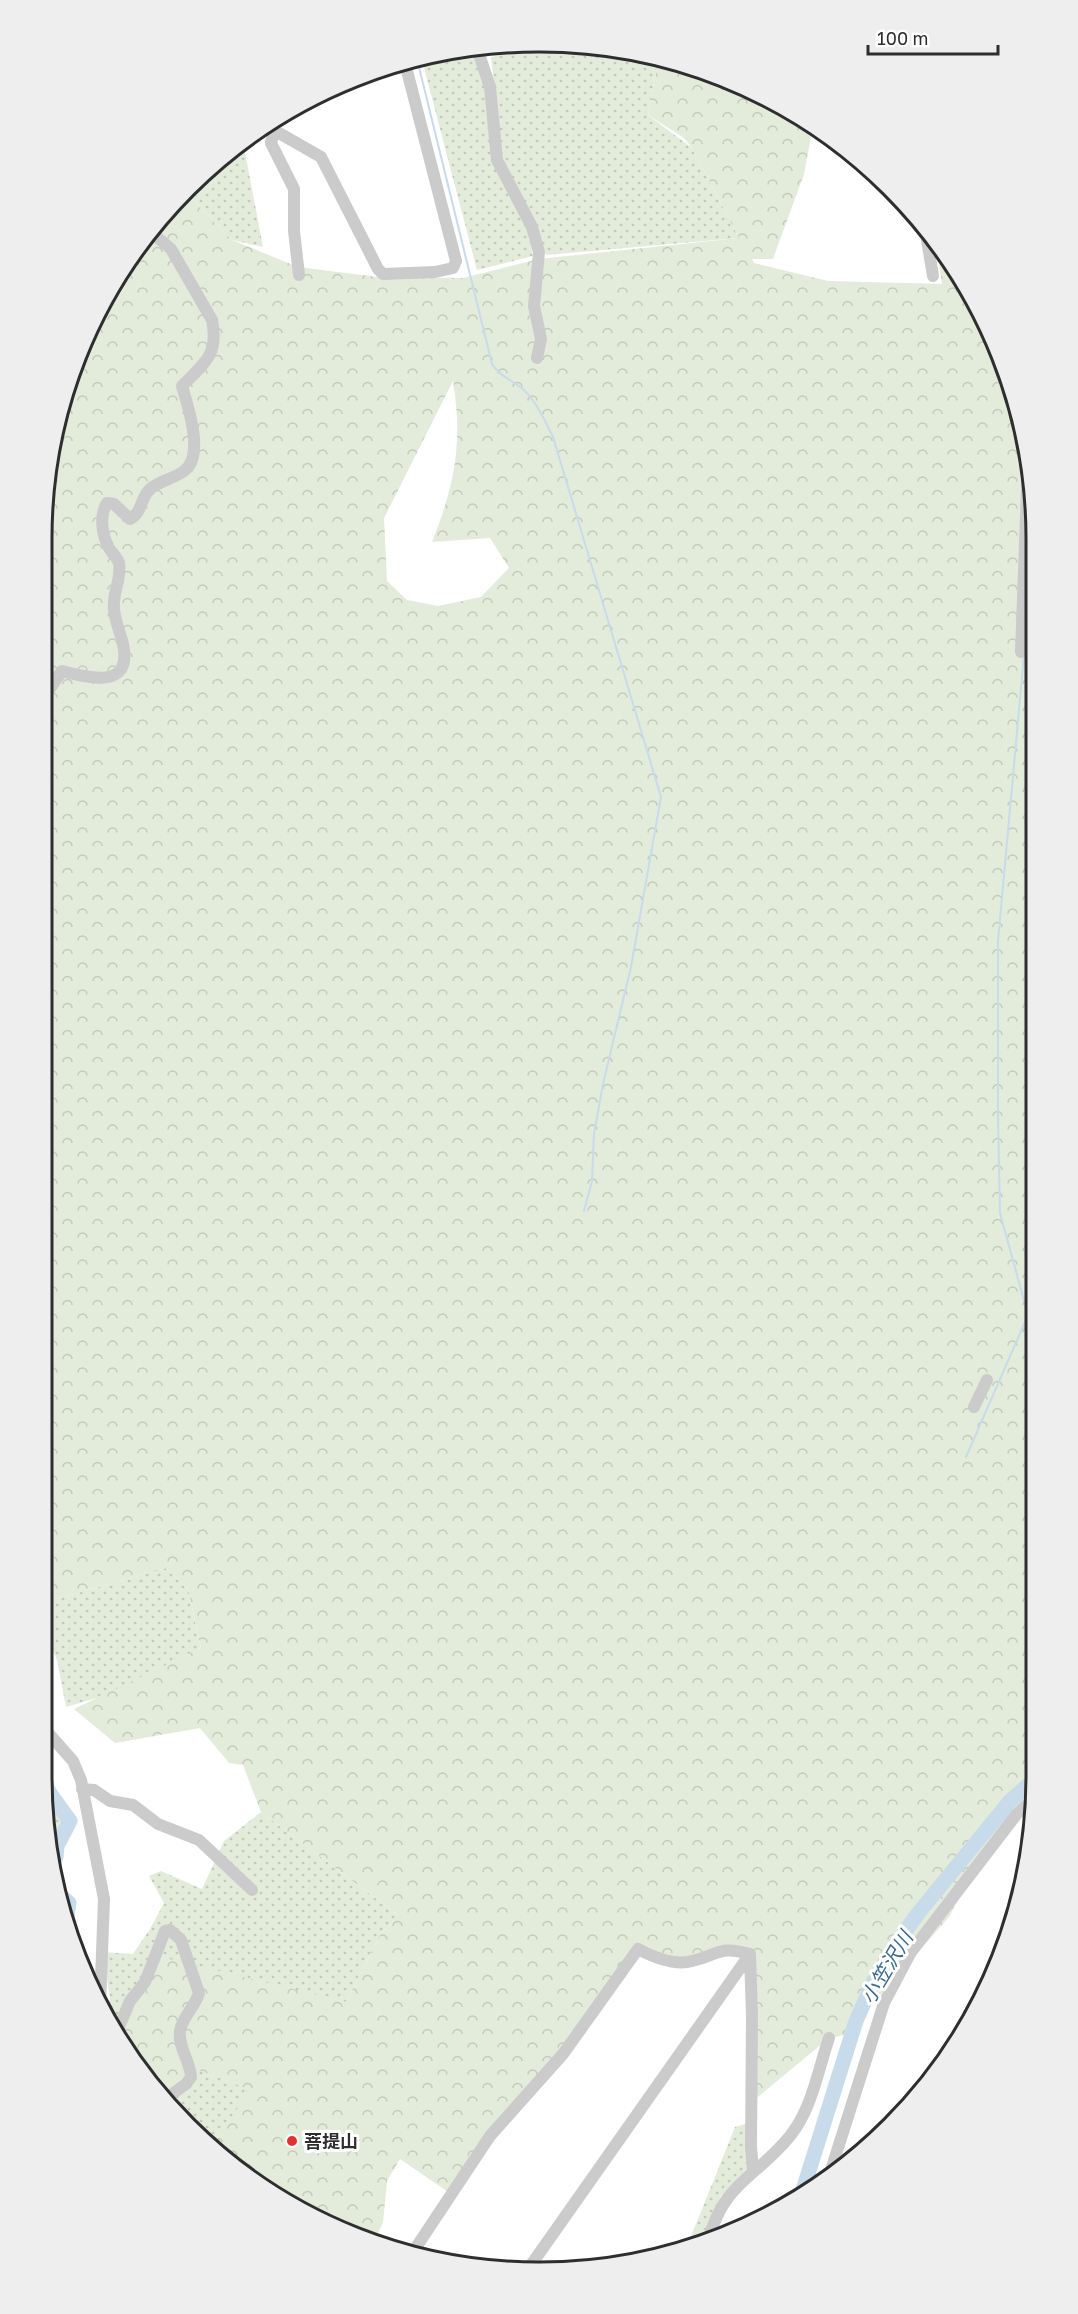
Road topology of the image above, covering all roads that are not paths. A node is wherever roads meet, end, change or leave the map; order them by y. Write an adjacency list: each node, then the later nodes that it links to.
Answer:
1 (480, 57): 7 (street)
2 (407, 71): 5 (street)
3 (157, 237): 10 (street)
4 (928, 247): 6 (street)
5 (299, 275)
6 (933, 276)
7 (537, 358)
8 (1026, 543): 9 (street)
9 (1022, 652)
10 (52, 686)
11 (987, 1380): 12 (street)
12 (974, 1407)
13 (52, 1737): 14 (street)
14 (82, 1789): 16 (street); 18 (street)
15 (1024, 1807): 22 (street)
16 (252, 1890)
17 (750, 1954): 23 (street); 25 (street); 26 (street)
18 (101, 1985)
19 (121, 2023): 21 (street)
20 (829, 2038): 23 (street)
21 (172, 2094)
22 (834, 2162)
23 (753, 2170): 24 (street)
24 (713, 2229)
25 (417, 2246)
26 (533, 2262)

